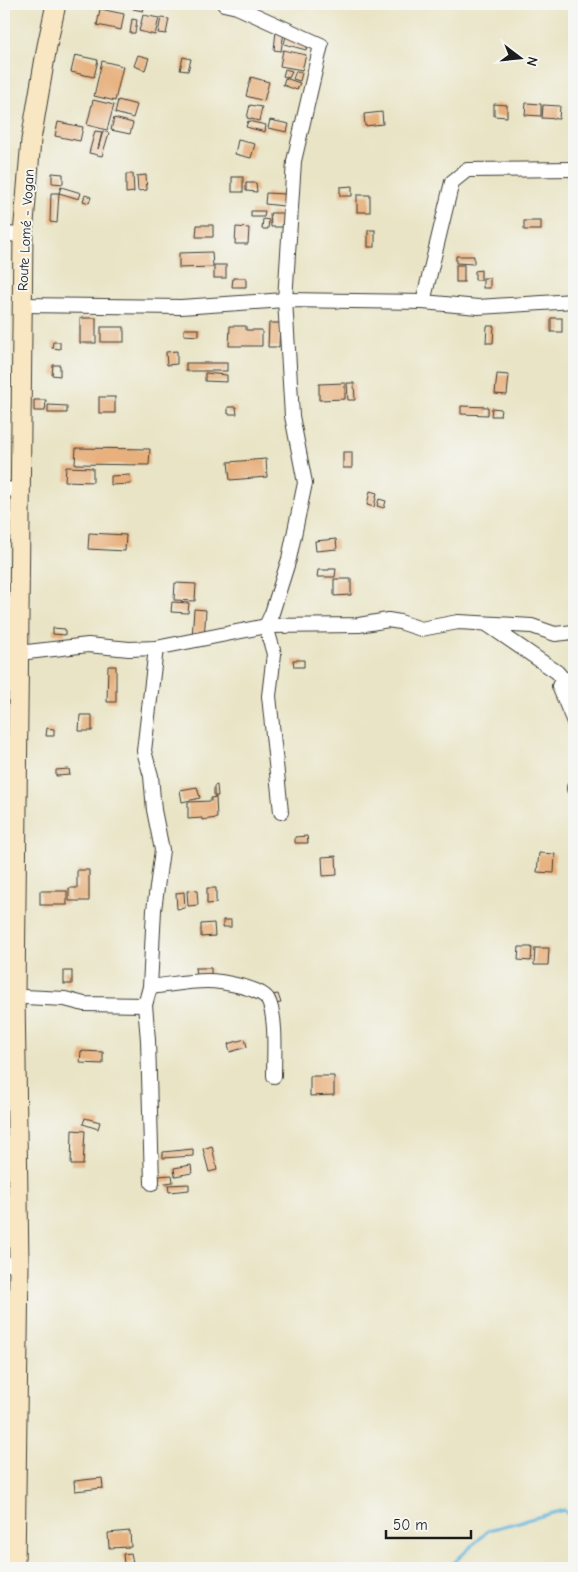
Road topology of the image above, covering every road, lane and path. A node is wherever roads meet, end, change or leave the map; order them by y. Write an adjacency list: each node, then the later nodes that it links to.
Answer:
1 (56, 4): 5 (main road, Route Lomé - Vogan)
2 (224, 4): 6 (street)
3 (574, 169): 8 (street)
4 (4, 234): 5 (street)
5 (23, 235): 9 (main road, Route Lomé - Vogan)
6 (285, 300): 8 (street); 9 (street); 13 (street)
7 (574, 301): 8 (street)
8 (423, 302)
9 (22, 305): 10 (main road, Route Lomé - Vogan)
10 (13, 489): 11 (main road, Route Lomé - Vogan)
11 (11, 604): 16 (main road, Route Lomé - Vogan)
12 (488, 625): 13 (street); 14 (street); 17 (street)
13 (266, 626): 15 (street); 21 (street)
14 (574, 632)
15 (156, 648): 16 (street); 23 (street)
16 (19, 653): 20 (main road, Route Lomé - Vogan)
17 (568, 679): 18 (street); 19 (street)
18 (574, 695)
19 (574, 722)
20 (11, 733): 22 (main road, Route Lomé - Vogan)
21 (281, 812)
22 (10, 869): 24 (main road, Route Lomé - Vogan)
23 (150, 988): 25 (street); 26 (street)
24 (9, 996): 25 (street); 28 (main road, Route Lomé - Vogan)
25 (145, 1005): 27 (street)
26 (274, 1076)
27 (152, 1183)
28 (11, 1264): 29 (main road, Route Lomé - Vogan)
29 (10, 1386): 30 (main road, Route Lomé - Vogan)
30 (9, 1518): 31 (main road, Route Lomé - Vogan)
31 (15, 1568)

